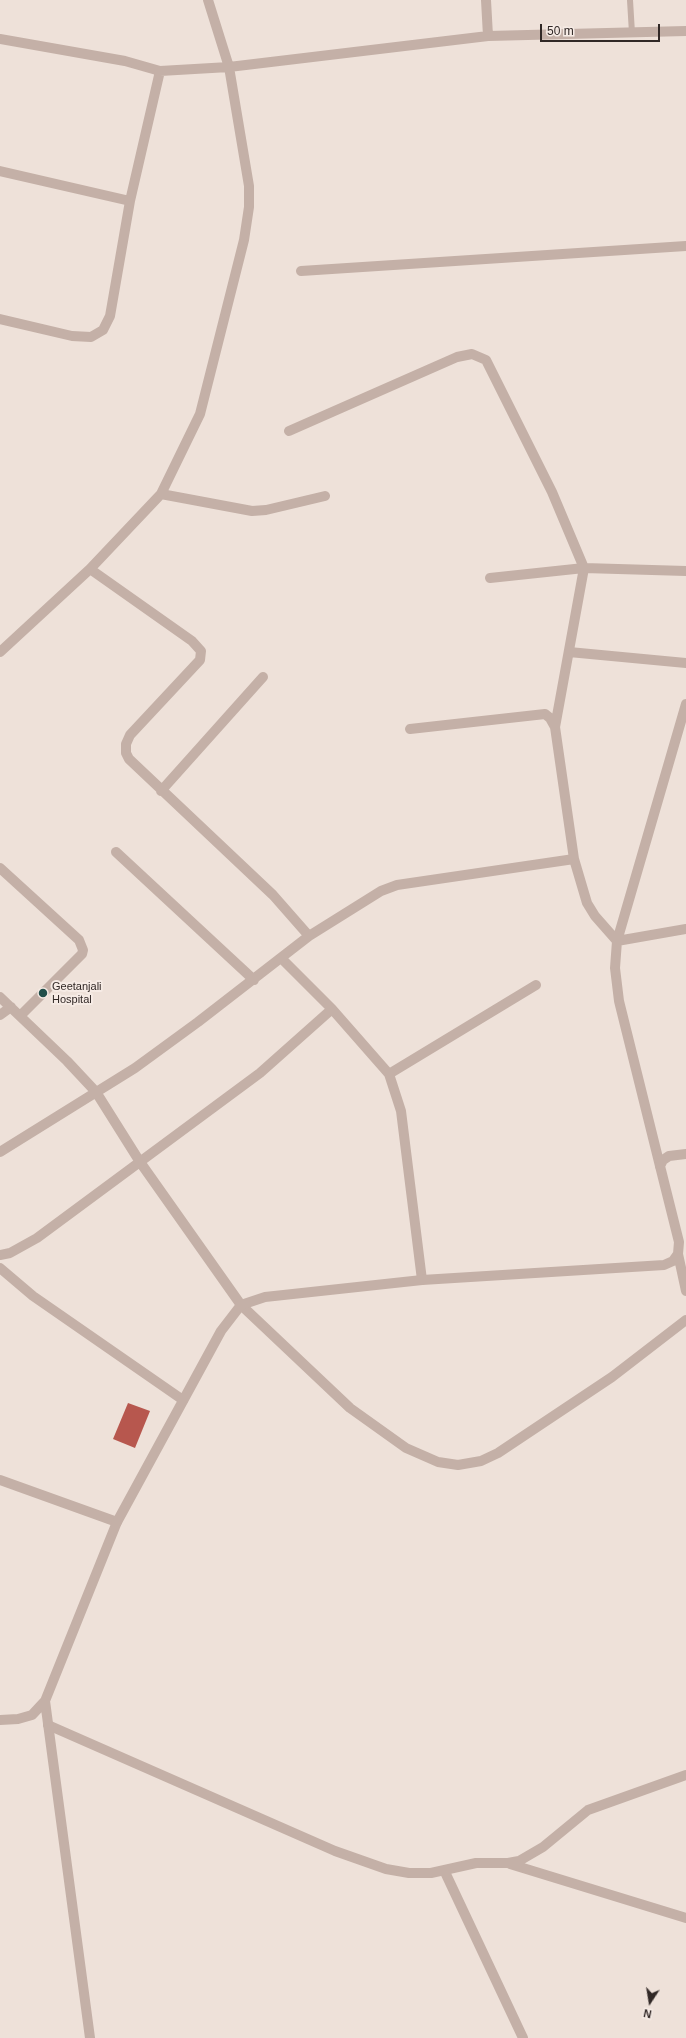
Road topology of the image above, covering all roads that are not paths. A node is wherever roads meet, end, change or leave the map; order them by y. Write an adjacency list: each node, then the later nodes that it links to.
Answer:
1 (208, 0): 8 (street)
2 (486, 0): 6 (street)
3 (630, 0): 5 (lane)
4 (686, 32): 5 (street)
5 (632, 33): 6 (street)
6 (488, 36): 8 (street)
7 (0, 39): 9 (street)
8 (229, 67): 9 (street); 16 (street)
9 (160, 71): 11 (street)
10 (0, 171): 11 (street)
11 (130, 201): 14 (street)
12 (686, 246): 13 (street)
13 (301, 271)
14 (0, 319)
15 (289, 432): 18 (street)
16 (160, 494): 17 (street); 19 (street)
17 (325, 496)
18 (584, 568): 20 (street); 21 (street); 23 (street)
19 (90, 569): 22 (street); 29 (street)
20 (686, 571)
21 (490, 578)
22 (0, 652)
23 (570, 652): 24 (street); 27 (street)
24 (686, 663)
25 (263, 677): 29 (street)
26 (686, 704): 35 (street)
27 (555, 727): 28 (street); 31 (street)
28 (410, 729)
29 (161, 791): 34 (street)
30 (116, 852): 37 (street)
31 (574, 859): 34 (street); 35 (street)
32 (0, 868): 43 (street)
33 (686, 929): 35 (street)
34 (309, 936): 36 (street)
35 (617, 941): 49 (street)
36 (282, 959): 37 (street); 41 (street)
37 (254, 980): 45 (street)
38 (536, 985): 44 (street)
39 (0, 997): 40 (street)
40 (11, 1008): 42 (street); 43 (street)
41 (332, 1009): 44 (street); 48 (street)
42 (0, 1015)
43 (20, 1016): 45 (street)
44 (389, 1074): 53 (street)
45 (96, 1092): 46 (street); 48 (street)
46 (0, 1152)
47 (686, 1154): 49 (street)
48 (140, 1162): 51 (street); 55 (street)
49 (660, 1166): 50 (street)
50 (678, 1254): 53 (street); 54 (street)
51 (0, 1255)
52 (0, 1268): 57 (street)
53 (422, 1280): 55 (street)
54 (686, 1291)
55 (240, 1305): 56 (street); 57 (street)
56 (686, 1320)
57 (183, 1400): 59 (street)
58 (0, 1480): 59 (street)
59 (117, 1522): 60 (street)
60 (45, 1701): 61 (street); 62 (street)
61 (0, 1720)
62 (48, 1725): 65 (street); 67 (street)
63 (686, 1775): 64 (street)
64 (508, 1863): 65 (street); 66 (street)
65 (444, 1870): 68 (street)
66 (686, 1918)
67 (90, 2038)
68 (523, 2038)

